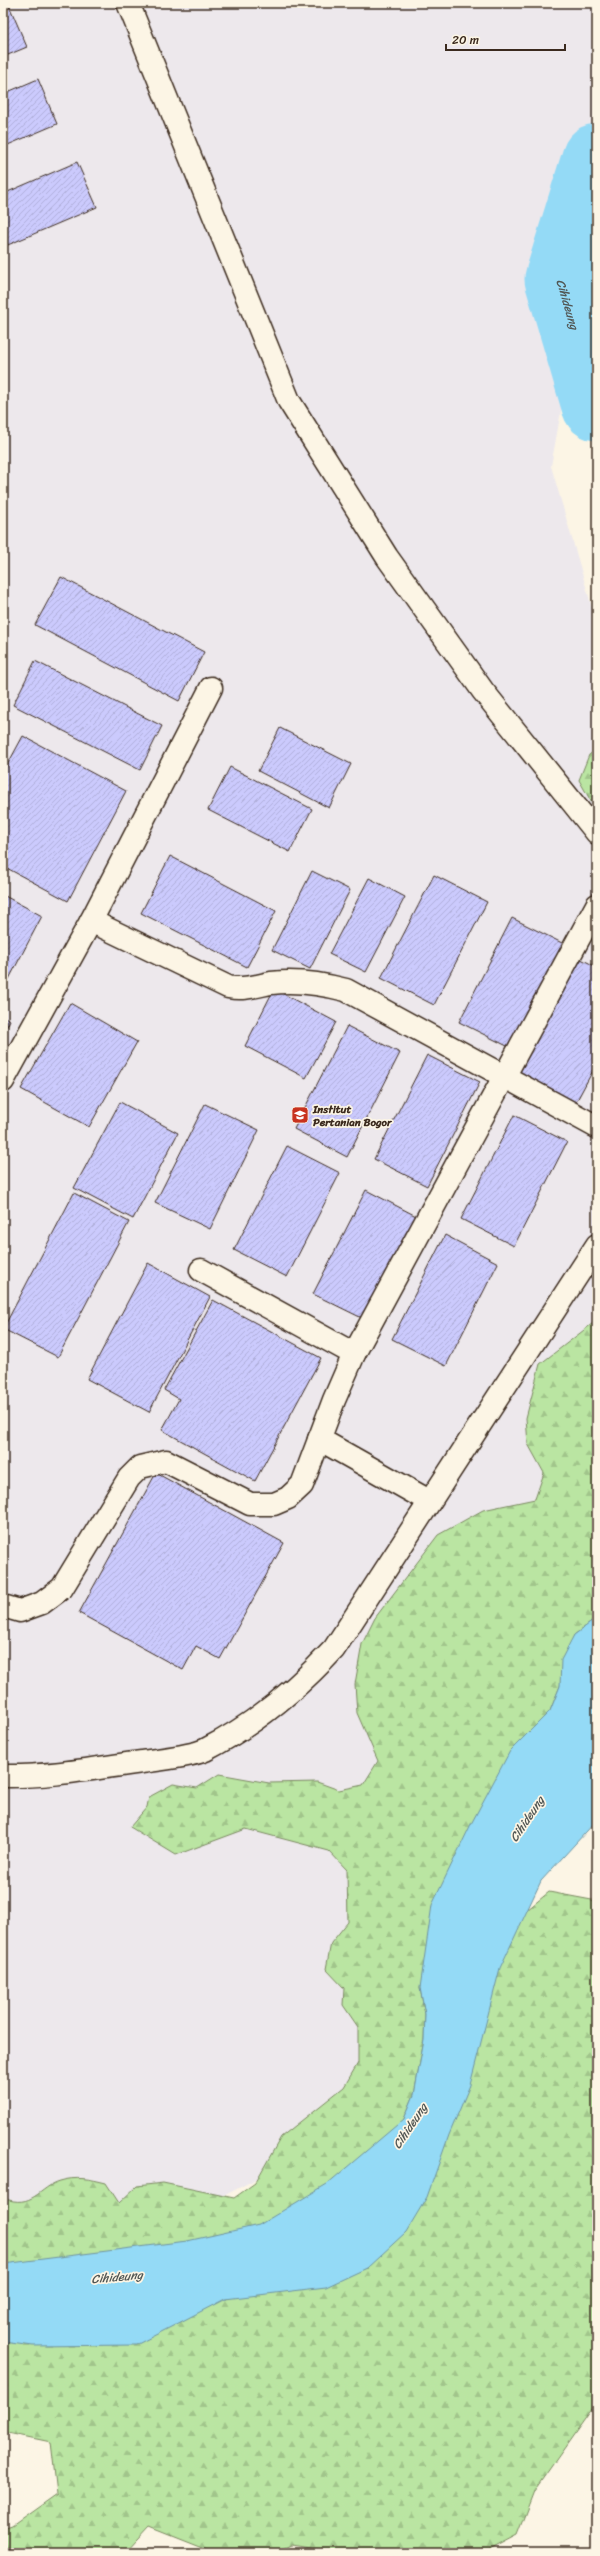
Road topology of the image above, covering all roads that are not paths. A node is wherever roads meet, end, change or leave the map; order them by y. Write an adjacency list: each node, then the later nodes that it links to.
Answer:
1 (128, 3): 3 (lane)
2 (211, 688): 5 (lane)
3 (597, 833)
4 (597, 905): 6 (lane)
5 (91, 921): 6 (lane); 7 (lane)
6 (505, 1077): 8 (lane); 11 (lane)
7 (3, 1081)
8 (597, 1127)
9 (597, 1245): 13 (lane)
10 (201, 1270): 11 (lane)
11 (354, 1354): 12 (lane)
12 (319, 1439): 13 (lane); 14 (lane)
13 (429, 1501): 15 (lane)
14 (3, 1606)
15 (3, 1776)

